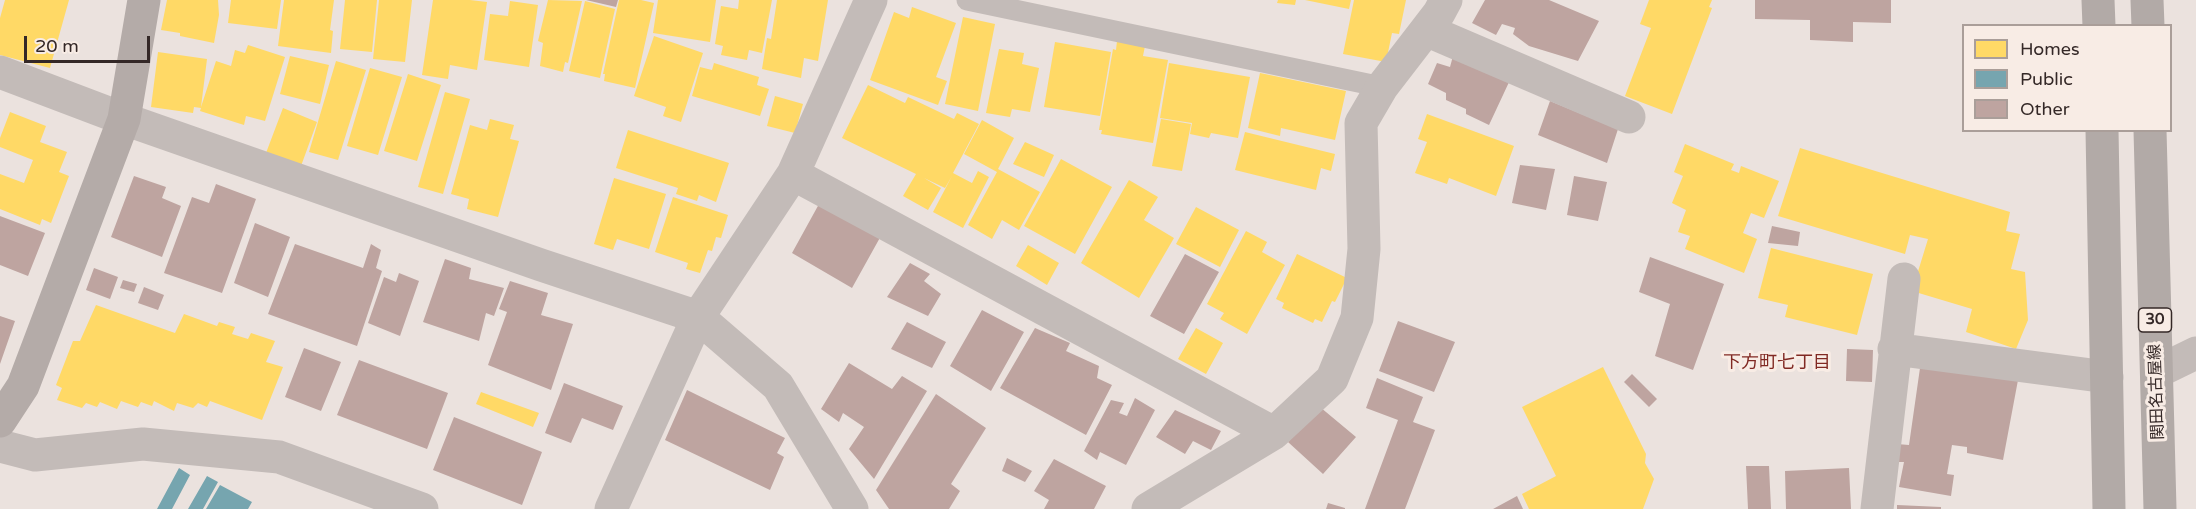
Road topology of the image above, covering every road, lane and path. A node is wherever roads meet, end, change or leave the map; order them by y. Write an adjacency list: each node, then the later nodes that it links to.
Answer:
1 (144, 0): 13 (street)
2 (871, 0): 16 (street)
3 (967, 0): 11 (lane)
4 (1446, 0): 9 (street)
5 (2098, 0): 7 (main road)
6 (2147, 0): 8 (main road)
7 (2099, 24)
8 (2148, 24)
9 (1426, 30): 11 (street); 12 (street)
10 (0, 72): 13 (street)
11 (1382, 87): 24 (street)
12 (1629, 117)
13 (124, 118): 18 (street); 23 (street)
14 (2102, 132): 22 (main road)
15 (2150, 132): 21 (main road, 関田名古屋線 / 30)
16 (793, 174): 18 (street); 24 (street)
17 (1904, 279): 19 (street)
18 (698, 317): 27 (street); 28 (street)
19 (1894, 349): 22 (street); 30 (street)
20 (2196, 353): 21 (street)
21 (2157, 372): 32 (main road, 関田名古屋線 / 30)
22 (2107, 377): 31 (main road)
23 (0, 421)
24 (1274, 434): 29 (street)
25 (0, 446): 26 (street)
26 (422, 509)
27 (611, 509)
28 (852, 509)
29 (1148, 509)
30 (1877, 509)
31 (2109, 509)
32 (2160, 509)

